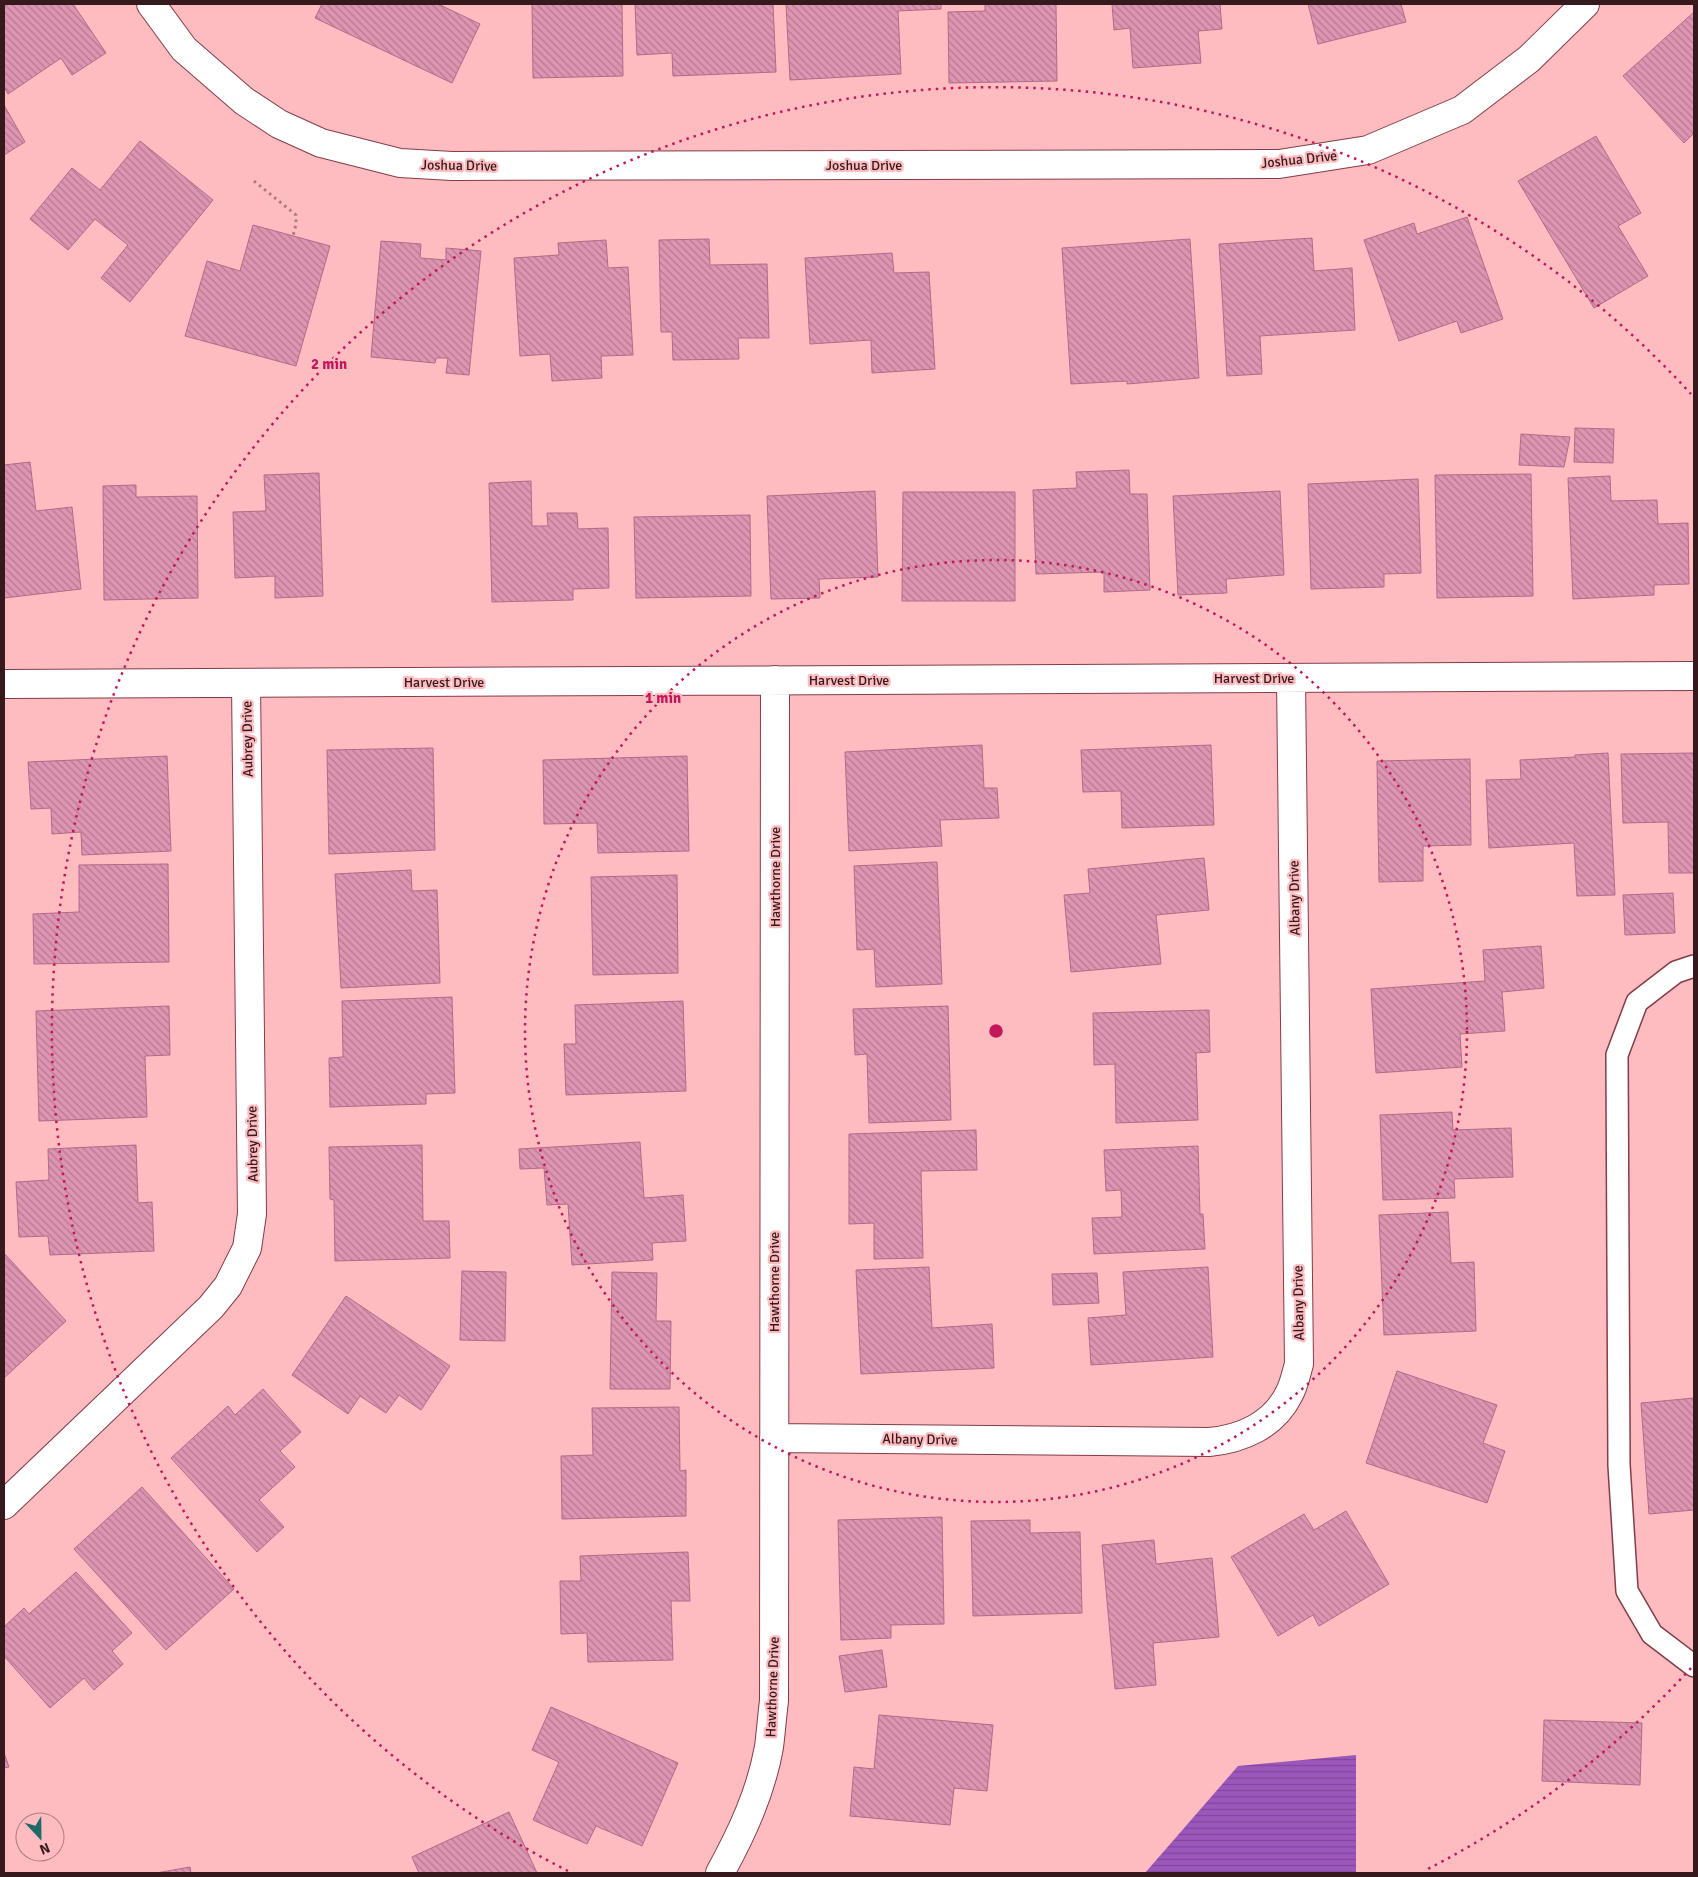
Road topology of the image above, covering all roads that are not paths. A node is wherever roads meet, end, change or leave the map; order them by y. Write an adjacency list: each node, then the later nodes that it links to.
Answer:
1 (151, 4): 2 (street, Joshua Drive)
2 (1585, 4)
3 (1694, 676): 4 (street, Harvest Drive)
4 (1291, 678): 5 (street, Harvest Drive); 9 (street, Albany Drive)
5 (775, 680): 6 (street, Harvest Drive); 9 (street, Hawthorne Drive)
6 (246, 683): 7 (street, Harvest Drive); 10 (street, Aubrey Drive)
7 (4, 684)
8 (1694, 966): 11 (lane)
9 (774, 1438): 12 (street, Hawthorne Drive)
10 (4, 1505)
11 (1694, 1666)
12 (720, 1873)

